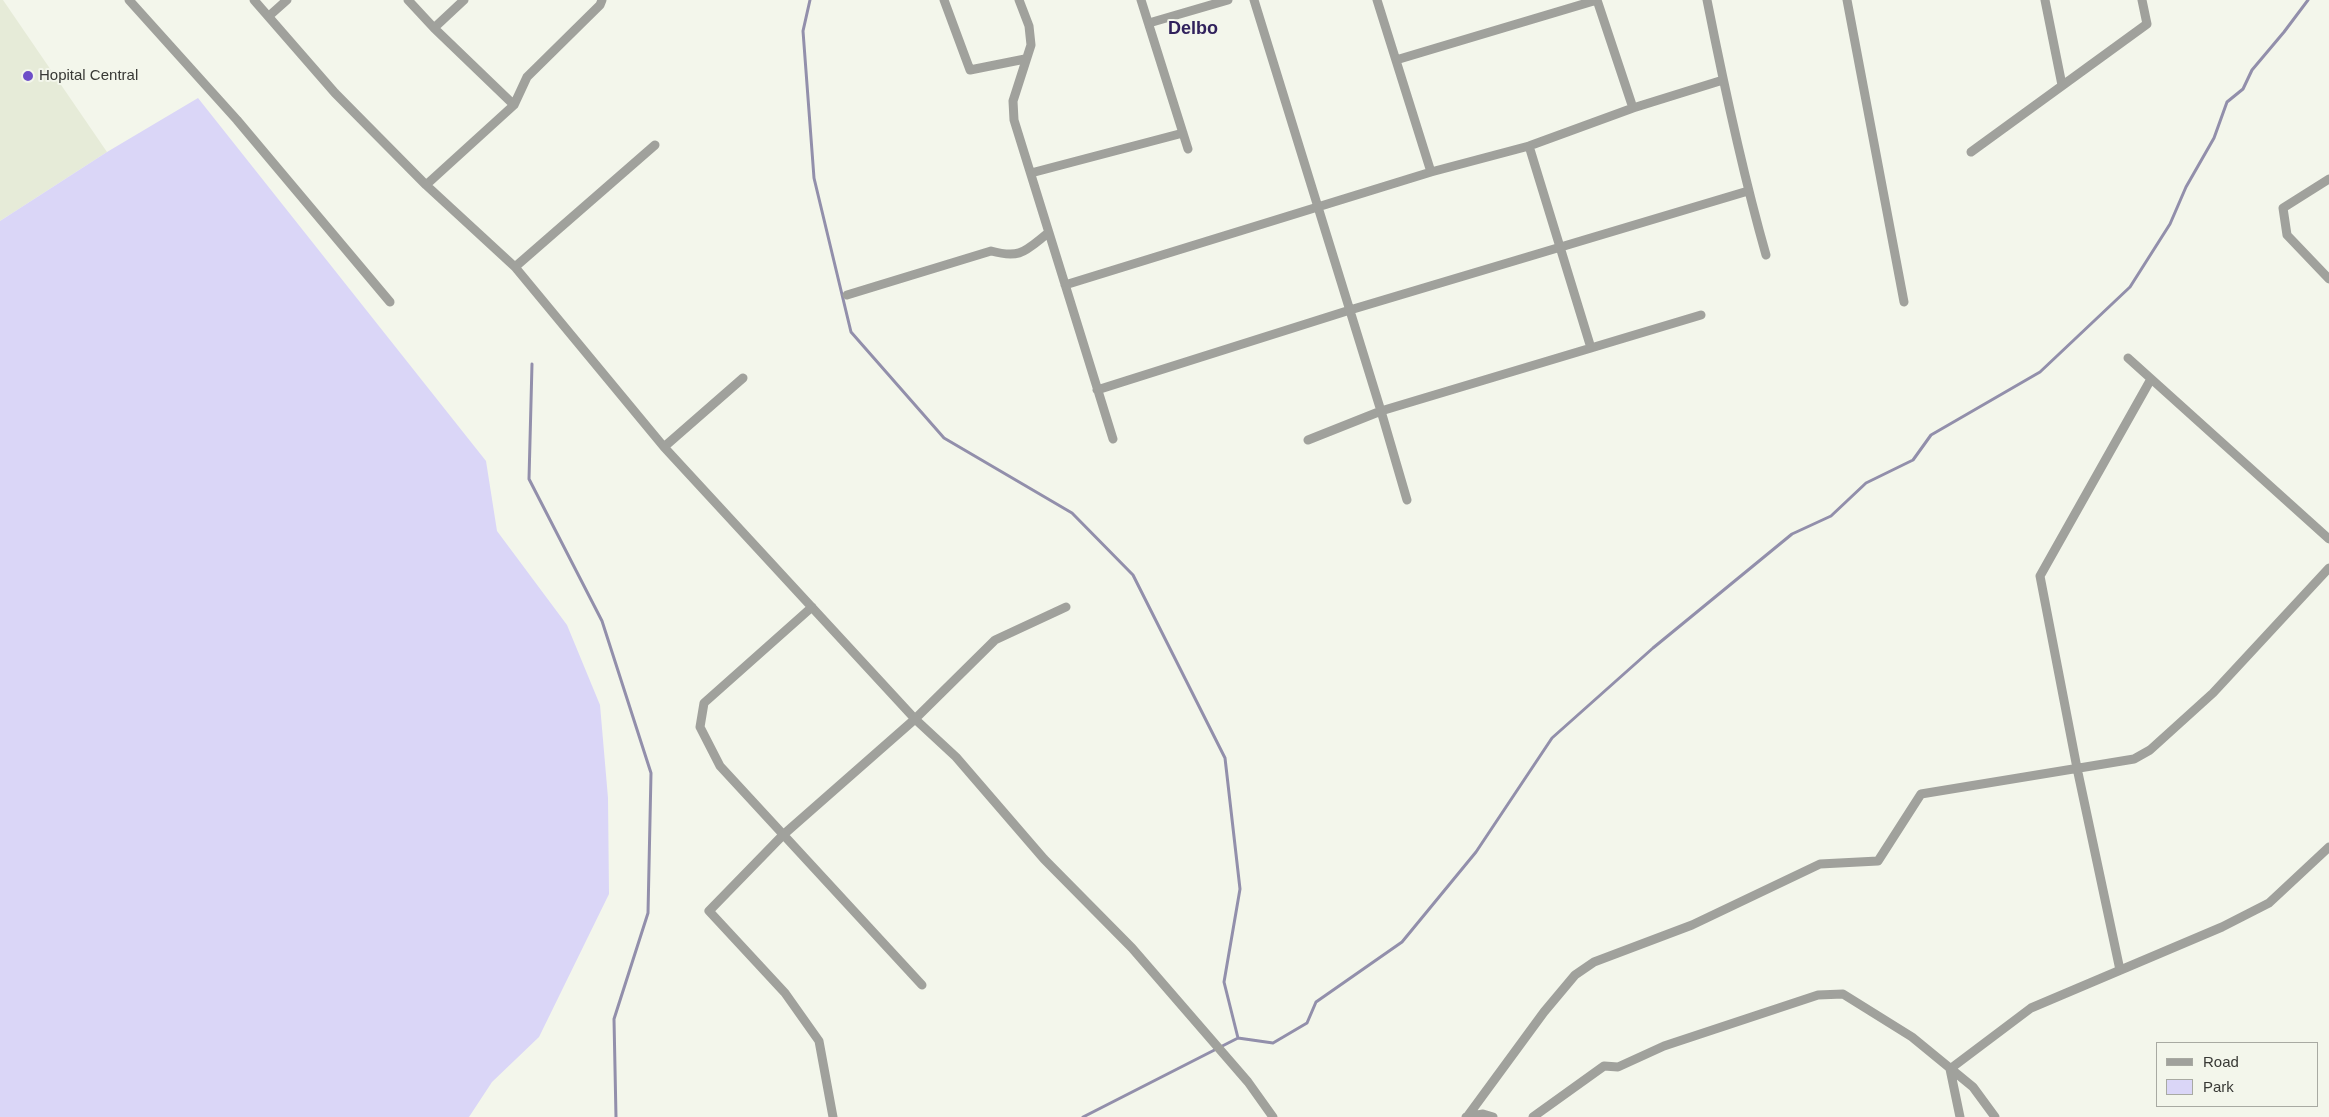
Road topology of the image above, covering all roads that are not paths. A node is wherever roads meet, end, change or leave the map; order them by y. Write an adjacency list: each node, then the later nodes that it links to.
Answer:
1 (129, 0): 44 (street)
2 (254, 0): 17 (street)
3 (286, 0): 17 (street)
4 (408, 0): 19 (street)
5 (464, 0): 19 (street)
6 (602, 0): 24 (street)
7 (944, 0): 20 (street)
8 (1019, 0): 20 (street)
9 (1140, 0): 18 (street)
10 (1228, 0): 18 (street)
11 (1254, 0): 36 (street)
12 (1377, 0): 21 (street)
13 (1708, 0): 22 (street)
14 (1847, 0): 45 (street)
15 (2045, 0): 23 (street)
16 (2142, 0): 23 (street)
17 (269, 16): 34 (street)
18 (1148, 23): 26 (street)
19 (434, 28): 24 (street)
20 (1026, 59): 32 (street)
21 (1396, 60): 25 (street); 31 (street)
22 (1723, 80): 25 (street); 35 (street)
23 (2062, 85): 30 (street)
24 (514, 105): 34 (street)
25 (1633, 108): 28 (street)
26 (1182, 133): 29 (street); 32 (street)
27 (655, 144): 40 (street)
28 (1529, 146): 31 (street); 38 (street)
29 (1188, 149)
30 (1971, 152)
31 (1431, 172): 36 (street)
32 (1030, 174): 37 (street)
33 (2329, 179): 41 (street)
34 (426, 184): 40 (street)
35 (1748, 191): 38 (street); 39 (street)
36 (1318, 207): 42 (street); 46 (street)
37 (1048, 233): 42 (street); 43 (street)
38 (1560, 246): 46 (street); 48 (street)
39 (1766, 255)
40 (515, 267): 56 (street)
41 (2329, 279)
42 (1065, 285): 52 (street)
43 (847, 295)
44 (390, 302)
45 (1904, 302)
46 (1350, 310): 52 (street); 53 (street)
47 (1701, 315): 48 (street)
48 (1591, 348): 53 (street)
49 (2128, 358): 51 (street)
50 (743, 378): 56 (street)
51 (2151, 378): 58 (street); 63 (street)
52 (1098, 390): 54 (street)
53 (1381, 411): 55 (street); 57 (street)
54 (1113, 439)
55 (1308, 440)
56 (664, 447): 60 (street)
57 (1407, 500)
58 (2329, 539)
59 (2329, 568): 63 (street)
60 (812, 607): 62 (street); 64 (street)
61 (1066, 607): 62 (street)
62 (915, 719): 64 (street); 70 (street)
63 (2077, 768): 66 (street); 71 (street)
64 (783, 835): 67 (street); 69 (street)
65 (2329, 847): 66 (street)
66 (2120, 970): 68 (street)
67 (922, 985)
68 (1950, 1069): 73 (street); 74 (street); 75 (street)
69 (833, 1117)
70 (1273, 1117)
71 (1466, 1117): 72 (street)
72 (1493, 1117)
73 (1533, 1117)
74 (1960, 1117)
75 (1995, 1117)

